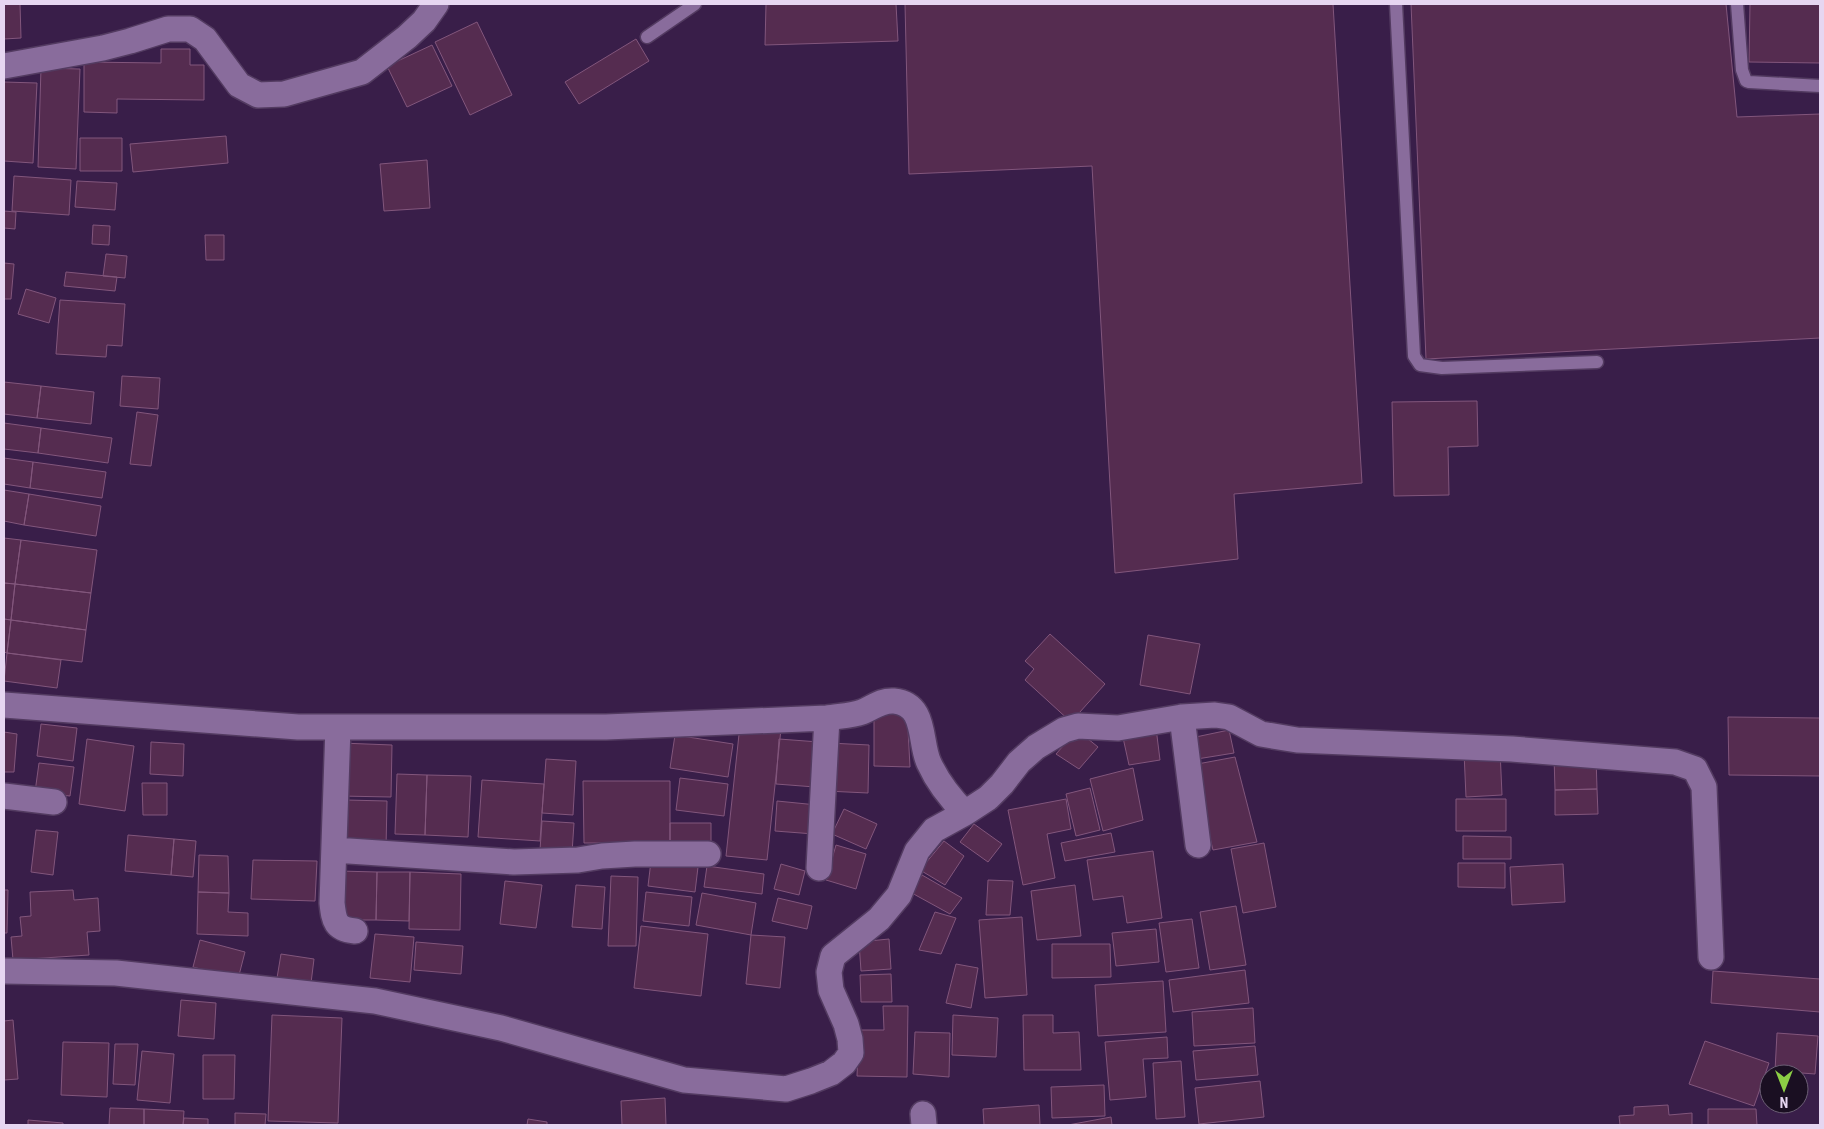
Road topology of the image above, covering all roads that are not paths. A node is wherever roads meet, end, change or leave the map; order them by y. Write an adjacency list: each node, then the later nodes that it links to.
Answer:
1 (436, 4): 6 (street)
2 (695, 4): 5 (lane)
3 (1396, 4): 8 (lane)
4 (1737, 4): 7 (lane)
5 (647, 38)
6 (4, 66)
7 (1820, 86)
8 (1597, 362)
9 (4, 705): 12 (street)
10 (1182, 717): 15 (street); 16 (street); 21 (street)
11 (827, 718): 12 (street); 15 (street); 19 (street)
12 (338, 727): 17 (street)
13 (4, 796): 14 (street)
14 (54, 802)
15 (965, 813): 22 (street)
16 (1198, 845)
17 (334, 850): 18 (street); 20 (street)
18 (708, 854)
19 (819, 868)
20 (355, 931)
21 (1711, 957)
22 (4, 971)

